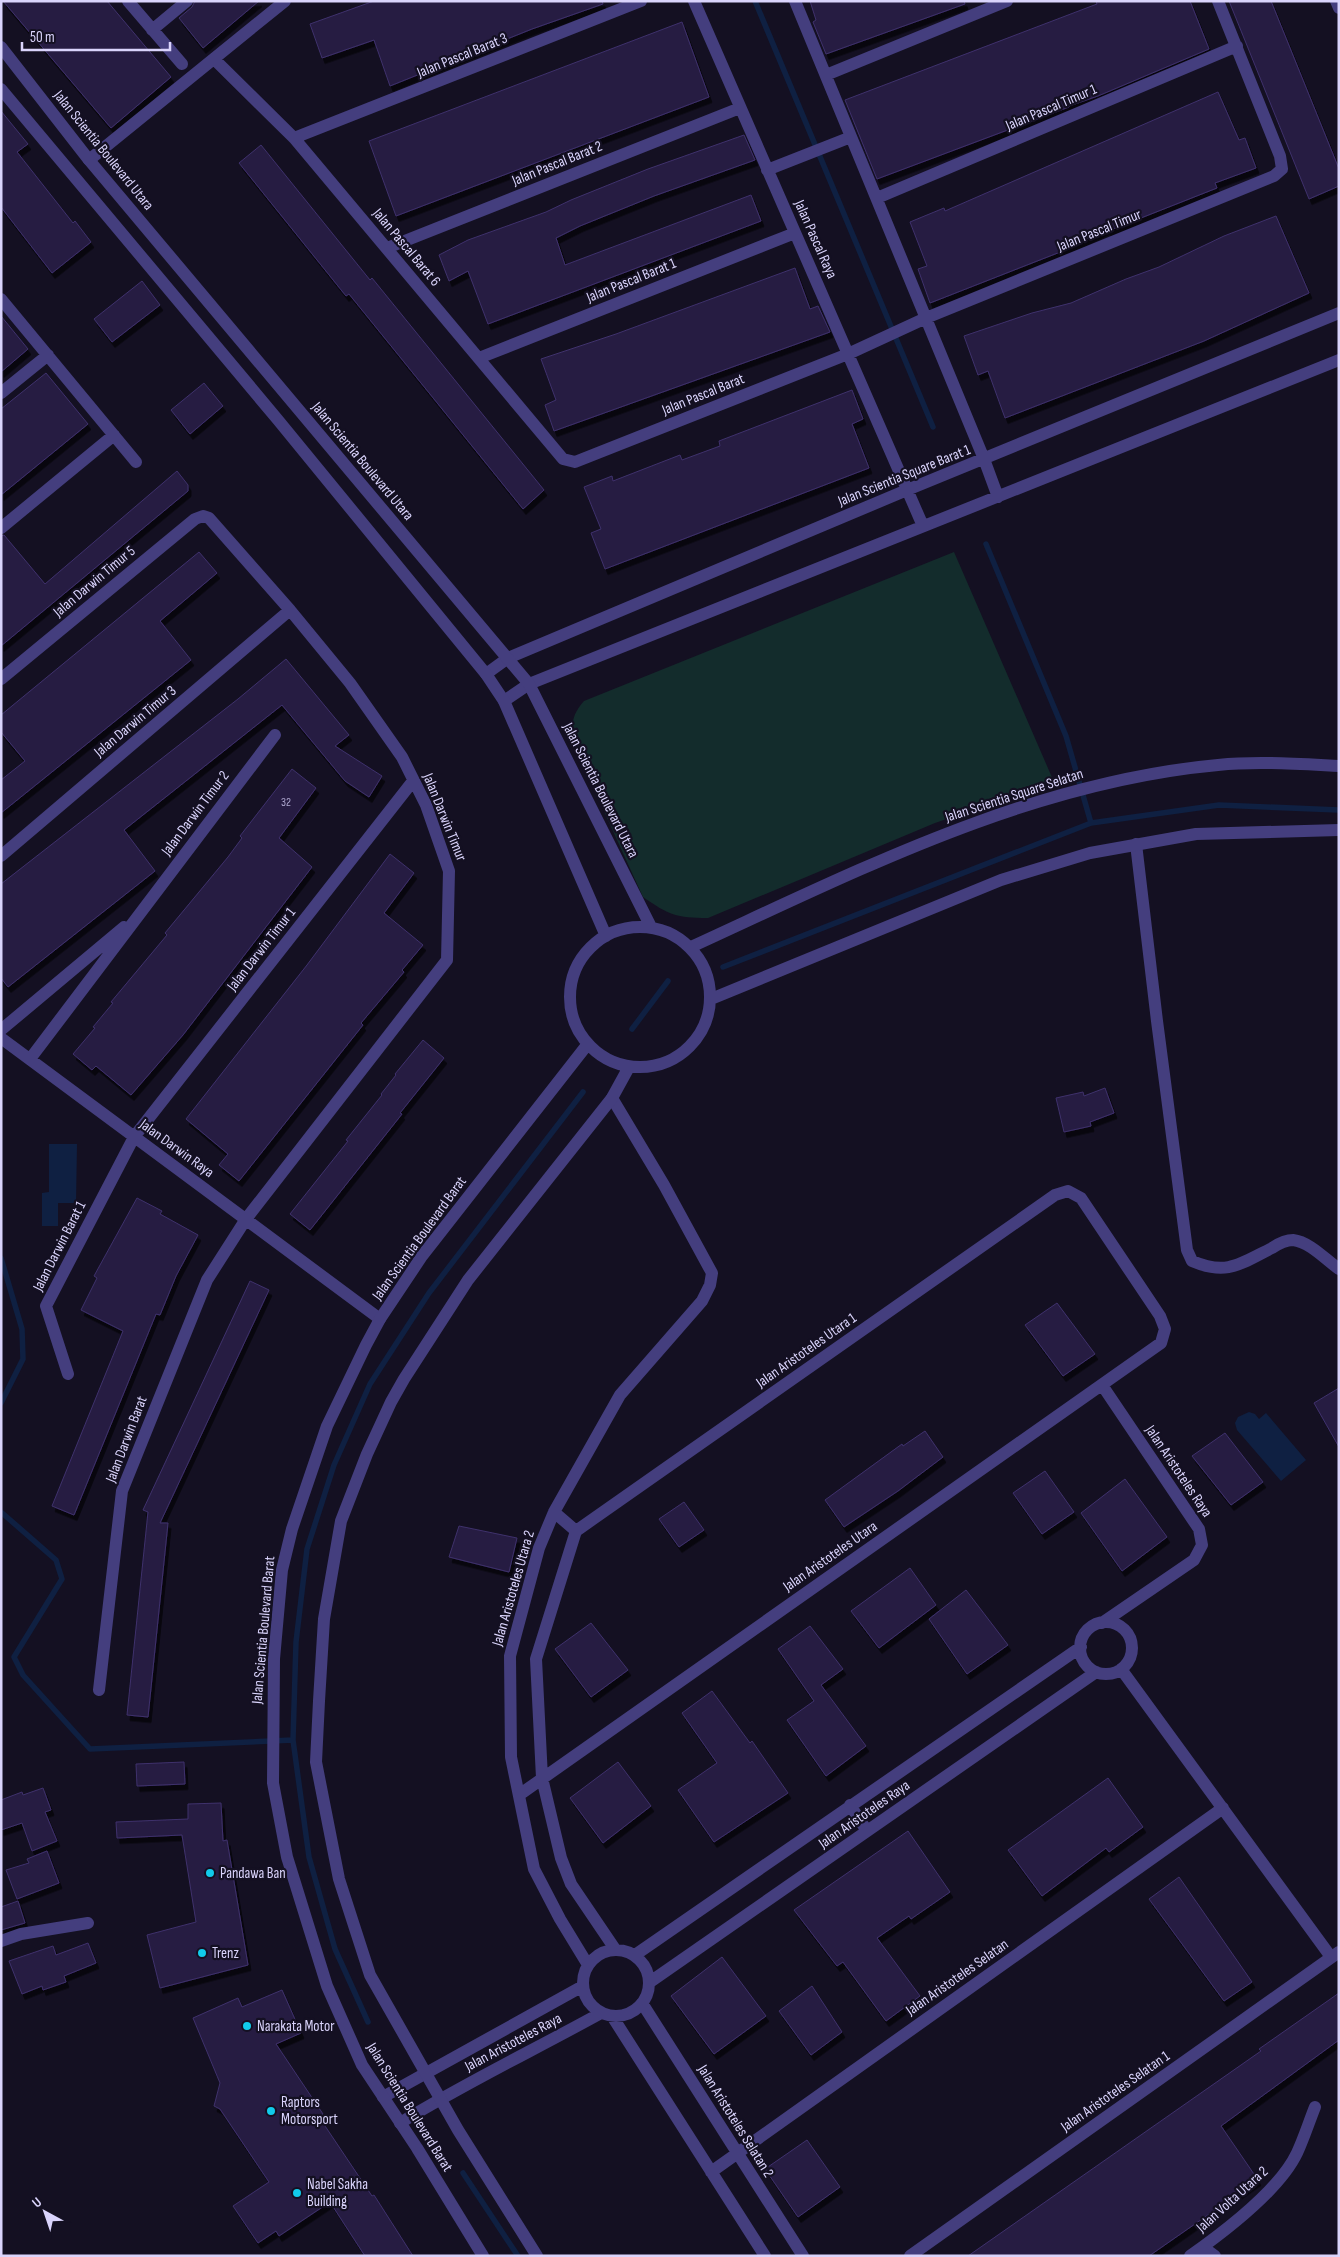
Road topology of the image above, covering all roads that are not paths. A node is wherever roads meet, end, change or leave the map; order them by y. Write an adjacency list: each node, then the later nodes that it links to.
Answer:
1 (128, 1): 11 (street)
2 (187, 1): 11 (street)
3 (284, 1): 14 (street)
4 (641, 1): 20 (street, Jalan Pascal Barat 3)
5 (694, 1): 18 (street, Jalan Pascal Raya)
6 (795, 1): 16 (street)
7 (1007, 1): 16 (street)
8 (1218, 1): 12 (street)
9 (1336, 1): 10 (street)
10 (1339, 8)
11 (152, 30): 15 (street)
12 (1237, 46): 23 (street, Jalan Pascal Timur 1); 28 (street, Jalan Pascal Timur)
13 (1, 47): 21 (street, Jalan Scientia Boulevard Utara)
14 (214, 59): 20 (street, Jalan Pascal Barat 6); 21 (street)
15 (182, 64)
16 (826, 75): 19 (street)
17 (1, 89): 46 (street)
18 (740, 108): 22 (street, Jalan Pascal Raya); 25 (street, Jalan Pascal Barat 2)
19 (851, 137): 22 (street); 23 (street)
20 (294, 138): 25 (street, Jalan Pascal Barat 6)
21 (89, 160): 45 (street, Jalan Scientia Boulevard Utara)
22 (768, 170): 24 (street, Jalan Pascal Raya)
23 (877, 198): 28 (street)
24 (795, 233): 30 (street, Jalan Pascal Raya); 32 (street, Jalan Pascal Barat 1)
25 (387, 248): 32 (street, Jalan Pascal Barat 6)
26 (1, 299): 31 (street)
27 (1339, 313): 36 (street, Jalan Scientia Square Barat 1)
28 (926, 318): 29 (street, Jalan Pascal Timur); 36 (street)
29 (881, 339): 30 (street, Jalan Pascal Barat)
30 (848, 354): 37 (street, Jalan Pascal Barat); 39 (street, Jalan Pascal Raya)
31 (48, 355): 34 (street); 35 (street)
32 (478, 358): 37 (street, Jalan Pascal Barat 6)
33 (1339, 360): 40 (street)
34 (1, 393)
35 (114, 435): 38 (street); 43 (street)
36 (984, 459): 39 (street, Jalan Scientia Square Barat 1); 40 (street)
37 (569, 461)
38 (136, 462)
39 (907, 490): 42 (street, Jalan Pascal Raya); 45 (street, Jalan Scientia Square Barat 1)
40 (998, 497): 42 (street)
41 (209, 518): 44 (street, Jalan Darwin Timur); 47 (street, Jalan Darwin Timur 5)
42 (923, 526): 48 (street)
43 (1, 528)
44 (290, 610): 52 (street, Jalan Darwin Timur); 55 (street, Jalan Darwin Timur 3)
45 (508, 658): 46 (street, Jalan Scientia Square Barat 1); 48 (street, Jalan Scientia Boulevard Utara)
46 (486, 674): 49 (street)
47 (1, 679)
48 (529, 684): 49 (street); 57 (street, Jalan Scientia Boulevard Utara)
49 (504, 701): 58 (street)
50 (275, 735): 56 (street, Jalan Darwin Timur 2)
51 (1339, 766): 59 (street, Jalan Scientia Square Selatan)
52 (414, 780): 67 (street, Jalan Darwin Timur 1); 68 (street, Jalan Darwin Timur)
53 (1339, 830): 54 (street)
54 (1136, 844): 60 (street); 69 (street)
55 (1, 856)
56 (142, 912): 61 (street, Jalan Darwin Timur 2); 64 (street, Jalan Darwin Timur 2)
57 (651, 927): 58 (street); 59 (street)
58 (606, 936): 63 (street)
59 (691, 947): 60 (street)
60 (711, 999): 65 (street)
61 (1, 1030)
62 (1, 1038): 64 (street, Jalan Darwin Raya)
63 (588, 1045): 65 (street); 70 (street, Jalan Scientia Boulevard Barat)
64 (30, 1060): 67 (street, Jalan Darwin Raya)
65 (629, 1067): 66 (street, Jalan Scientia Boulevard Barat)
66 (612, 1098): 74 (street, Jalan Aristoteles Utara 2); 96 (street, Jalan Scientia Boulevard Barat)
67 (134, 1137): 68 (street, Jalan Darwin Raya); 72 (street, Jalan Darwin Barat 1)
68 (246, 1218): 70 (street, Jalan Darwin Raya); 80 (street, Jalan Darwin Barat)
69 (1339, 1270)
70 (380, 1319): 97 (street, Jalan Scientia Boulevard Barat)
71 (1161, 1344): 73 (street, Jalan Aristoteles Utara); 75 (street, Jalan Aristoteles Utara 1)
72 (68, 1374)
73 (1102, 1385): 76 (street, Jalan Aristoteles Raya); 81 (street, Jalan Aristoteles Utara)
74 (554, 1512): 75 (street); 82 (street, Jalan Aristoteles Utara 2)
75 (576, 1531): 81 (street)
76 (1102, 1623): 77 (street, Jalan Aristoteles Raya); 78 (street)
77 (1081, 1646): 79 (street); 83 (street, Jalan Aristoteles Raya)
78 (1121, 1669): 79 (street, Jalan Aristoteles Raya); 84 (street)
79 (1096, 1672): 85 (street, Jalan Aristoteles Raya)
80 (98, 1690)
81 (542, 1778): 82 (street, Jalan Aristoteles Utara); 88 (street)
82 (519, 1795): 91 (street, Jalan Aristoteles Utara 2)
83 (850, 1805): 85 (street); 90 (street, Jalan Aristoteles Raya)
84 (1223, 1808): 89 (street); 101 (street, Jalan Aristoteles Selatan)
85 (867, 1831): 92 (street, Jalan Aristoteles Raya)
86 (88, 1923): 87 (street)
87 (1, 1941)
88 (615, 1949): 90 (street); 91 (street)
89 (1335, 1954): 108 (street, Jalan Aristoteles Selatan 1)
90 (635, 1955): 92 (street)
91 (588, 1965): 93 (street)
92 (650, 1982): 94 (street)
93 (583, 1986): 95 (street); 96 (street, Jalan Aristoteles Raya)
94 (642, 2004): 95 (street, Jalan Aristoteles Raya); 101 (street, Jalan Aristoteles Selatan 2)
95 (606, 2014): 98 (street, Jalan Aristoteles Raya); 102 (street)
96 (425, 2073): 97 (street, Jalan Aristoteles Raya); 98 (street, Jalan Scientia Boulevard Barat)
97 (382, 2097): 100 (street, Jalan Scientia Boulevard Barat)
98 (440, 2099): 100 (street, Jalan Aristoteles Raya); 105 (street, Jalan Scientia Boulevard Barat)
99 (1315, 2107): 103 (street, Jalan Volta Utara 2)
100 (400, 2123): 104 (street, Jalan Scientia Boulevard Barat)
101 (737, 2153): 102 (street, Jalan Aristoteles Selatan); 107 (street, Jalan Aristoteles Selatan 2)
102 (711, 2172): 106 (street)
103 (1203, 2247): 109 (street, Jalan Volta Utara 2); 110 (street)
104 (483, 2256)
105 (537, 2256)
106 (766, 2256)
107 (802, 2256)
108 (910, 2256)
109 (1190, 2256)
110 (1215, 2256)

